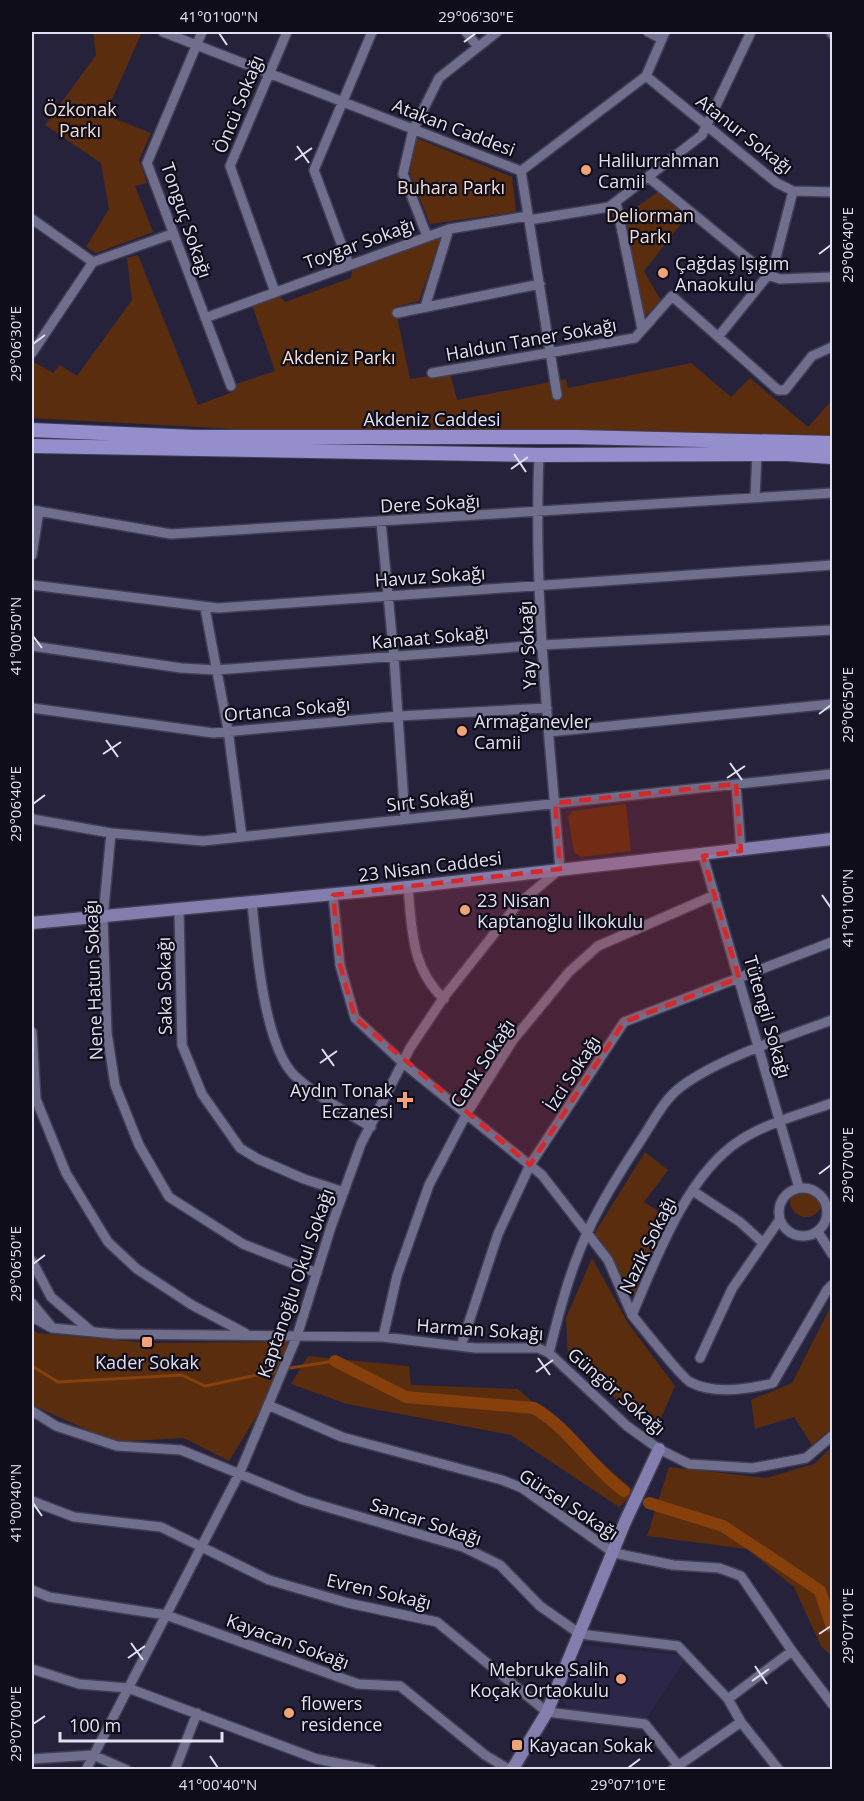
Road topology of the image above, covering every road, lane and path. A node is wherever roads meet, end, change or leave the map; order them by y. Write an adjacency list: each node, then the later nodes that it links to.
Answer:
1 (163, 32): 10 (street, Atakan Caddesi)
2 (202, 32): 10 (street, Tonguç Sokağı)
3 (287, 32): 12 (street, Öncü Sokağı)
4 (372, 32): 14 (street)
5 (466, 32): 11 (street)
6 (497, 32): 11 (street)
7 (648, 32): 9 (street)
8 (751, 32): 15 (street, Toygar Sokağı)
9 (664, 35): 13 (street)
10 (196, 46): 12 (street, Atakan Caddesi); 25 (street, Tonguç Sokağı)
11 (478, 47): 16 (street)
12 (268, 73): 14 (street, Atakan Caddesi); 32 (street, Öncü Sokağı)
13 (646, 76): 15 (street, Atanur Sokağı); 17 (street)
14 (344, 102): 16 (street, Atakan Caddesi); 28 (street)
15 (707, 126): 18 (street, Toygar Sokağı); 19 (street, Atanur Sokağı)
16 (413, 130): 17 (street, Atakan Caddesi); 26 (street)
17 (521, 171): 22 (street, Atakan Caddesi)
18 (648, 177): 21 (street, Toygar Sokağı); 29 (street)
19 (794, 191): 20 (street, Atanur Sokağı); 29 (street)
20 (832, 192)
21 (616, 201): 22 (street, Toygar Sokağı); 36 (street)
22 (529, 218): 24 (street, Toygar Sokağı); 31 (street, Atakan Caddesi)
23 (33, 222): 27 (street)
24 (449, 228): 26 (street, Toygar Sokağı); 33 (street)
25 (172, 234): 27 (street); 35 (street, Tonguç Sokağı)
26 (427, 236): 28 (street, Toygar Sokağı)
27 (93, 262): 40 (street)
28 (349, 265): 32 (street, Toygar Sokağı)
29 (768, 275): 30 (street); 37 (street)
30 (832, 277)
31 (540, 284): 33 (street); 39 (street, Atakan Caddesi)
32 (275, 292): 35 (street, Toygar Sokağı)
33 (425, 307): 34 (street)
34 (397, 313)
35 (205, 318): 42 (street, Tonguç Sokağı)
36 (642, 329): 37 (street); 39 (street, Haldun Taner Sokağı)
37 (718, 337): 38 (street)
38 (832, 347)
39 (551, 351): 41 (street, Haldun Taner Sokağı); 43 (street, Atakan Caddesi)
40 (32, 352)
41 (432, 373)
42 (231, 386)
43 (557, 395)
44 (32, 430): 45 (main road, Akdeniz Caddesi)
45 (832, 443)
46 (32, 446): 48 (main road, Akdeniz Caddesi)
47 (757, 454): 48 (main road, Akdeniz Caddesi); 49 (main road, Akdeniz Caddesi); 51 (street)
48 (539, 455): 53 (street, Yay Sokağı)
49 (832, 457)
50 (832, 493): 51 (street, Dere Sokağı)
51 (755, 497): 53 (street, Dere Sokağı)
52 (35, 511): 54 (street, Dere Sokağı); 55 (street)
53 (537, 513): 54 (street, Dere Sokağı); 58 (street, Yay Sokağı)
54 (381, 522): 59 (street)
55 (32, 555)
56 (832, 565): 58 (street, Havuz Sokağı)
57 (32, 585): 60 (street, Havuz Sokağı)
58 (540, 586): 59 (street, Havuz Sokağı); 62 (street, Yay Sokağı)
59 (387, 596): 60 (street, Havuz Sokağı); 64 (street)
60 (205, 608): 65 (street)
61 (832, 630): 62 (street, Kanaat Sokağı)
62 (542, 645): 64 (street, Kanaat Sokağı); 68 (street, Yay Sokağı)
63 (32, 646): 65 (street, Kanaat Sokağı)
64 (394, 657): 65 (street, Kanaat Sokağı); 69 (street)
65 (216, 670): 70 (street)
66 (832, 704): 71 (street)
67 (32, 708): 70 (street, Ortanca Sokağı)
68 (547, 708): 69 (street, Ortanca Sokağı); 71 (street, Yay Sokağı)
69 (399, 716): 70 (street, Ortanca Sokağı); 76 (street)
70 (228, 730): 78 (street)
71 (549, 732): 74 (street, Yay Sokağı)
72 (832, 774): 73 (street, Sırt Sokağı)
73 (736, 784): 74 (street, Sırt Sokağı); 80 (street)
74 (555, 803): 76 (street, Sırt Sokağı); 82 (street, Yay Sokağı)
75 (32, 819): 77 (street, Sırt Sokağı)
76 (405, 819): 78 (street, Sırt Sokağı)
77 (111, 833): 78 (street, Sırt Sokağı); 88 (street, Nene Hatun Sokağı)
78 (242, 837)
79 (832, 839): 80 (street, 23 Nisan Caddesi)
80 (741, 851): 81 (street, 23 Nisan Caddesi)
81 (704, 856): 82 (street, 23 Nisan Caddesi); 85 (street, Tütengil Sokağı)
82 (560, 869): 83 (street, 23 Nisan Caddesi); 92 (street, Kaptanoğlu Okul Sokağı)
83 (408, 887): 84 (street, 23 Nisan Caddesi); 92 (street)
84 (333, 895): 86 (street, 23 Nisan Caddesi); 96 (street)
85 (715, 895): 91 (street, Tütengil Sokağı); 98 (street, Cenk Sokağı)
86 (252, 903): 87 (street, 23 Nisan Caddesi); 100 (street)
87 (179, 910): 88 (street, 23 Nisan Caddesi); 104 (street, Saka Sokağı)
88 (103, 918): 89 (street, 23 Nisan Caddesi); 112 (street, Nene Hatun Sokağı)
89 (32, 922)
90 (832, 942): 91 (street, İzci Sokağı)
91 (740, 978): 95 (street, Tütengil Sokağı); 101 (street, İzci Sokağı)
92 (444, 999): 96 (street, Kaptanoğlu Okul Sokağı)
93 (832, 1020): 95 (street, Harman Sokağı)
94 (32, 1032): 119 (street)
95 (759, 1048): 99 (street, Tütengil Sokağı); 107 (street, Harman Sokağı)
96 (403, 1063): 98 (street); 100 (street, Kaptanoğlu Okul Sokağı)
97 (832, 1103): 99 (street, Nazik Sokağı)
98 (467, 1113): 101 (street); 121 (street, Cenk Sokağı)
99 (781, 1122): 102 (street, Tütengil Sokağı); 103 (street, Nazik Sokağı)
100 (371, 1126): 104 (street, Kaptanoğlu Okul Sokağı)
101 (530, 1165): 107 (street); 122 (street, İzci Sokağı)
102 (799, 1188): 105 (street); 106 (street)
103 (693, 1191): 109 (street, Nazik Sokağı); 115 (street, Nazik Sokağı)
104 (344, 1192): 112 (street, Kaptanoğlu Okul Sokağı)
105 (830, 1204): 108 (street)
106 (780, 1219): 108 (street); 109 (street)
107 (587, 1232): 115 (street); 123 (street, Harman Sokağı)
108 (818, 1232): 110 (street)
109 (763, 1243): 124 (street)
110 (832, 1254)
111 (32, 1261): 118 (street)
112 (317, 1273): 120 (street, Kaptanoğlu Okul Sokağı)
113 (832, 1286): 115 (street, Nazik Sokağı)
114 (32, 1303): 117 (street)
115 (632, 1316)
116 (32, 1317): 117 (street, Harman Sokağı)
117 (52, 1328): 118 (street, Harman Sokağı)
118 (92, 1332): 119 (street, Harman Sokağı)
119 (248, 1334): 120 (street, Harman Sokağı)
120 (297, 1336): 121 (street, Harman Sokağı); 125 (street, Kaptanoğlu Okul Sokağı)
121 (383, 1337): 122 (street, Harman Sokağı)
122 (461, 1346): 123 (street, Harman Sokağı)
123 (549, 1353): 129 (street, Güngör Sokağı)
124 (700, 1358)
125 (268, 1405): 130 (street, Kaptanoğlu Okul Sokağı); 133 (street, Gürsel Sokağı)
126 (34, 1412): 127 (street); 130 (street, Sancar Sokağı)
127 (32, 1424)
128 (832, 1436): 129 (street, Güngör Sokağı)
129 (659, 1449): 133 (street)
130 (240, 1472): 132 (street, Kaptanoğlu Okul Sokağı); 136 (street, Sancar Sokağı)
131 (32, 1501): 132 (street, Evren Sokağı)
132 (201, 1548): 135 (street, Kaptanoğlu Okul Sokağı); 142 (street, Evren Sokağı)
133 (614, 1553): 136 (street); 137 (street, Gürsel Sokağı)
134 (32, 1590): 135 (street, Kayacan Sokağı)
135 (166, 1615): 139 (street, Kaptanoğlu Okul Sokağı); 152 (street, Kayacan Sokağı)
136 (580, 1634): 140 (street, Sancar Sokağı); 142 (street)
137 (792, 1651): 140 (street); 141 (street, Gürsel Sokağı)
138 (32, 1669): 139 (street)
139 (128, 1688): 143 (street); 145 (street, Kaptanoğlu Okul Sokağı)
140 (728, 1699): 144 (street, Sancar Sokağı)
141 (832, 1704)
142 (548, 1712): 147 (street); 152 (street)
143 (197, 1713): 150 (street); 151 (street)
144 (741, 1722): 147 (street); 153 (street, Sancar Sokağı)
145 (93, 1755): 146 (street); 148 (street, Kaptanoğlu Okul Sokağı); 149 (street)
146 (32, 1759)
147 (678, 1768)
148 (86, 1770)
149 (127, 1770)
150 (175, 1770)
151 (372, 1770)
152 (511, 1770)
153 (779, 1770)

